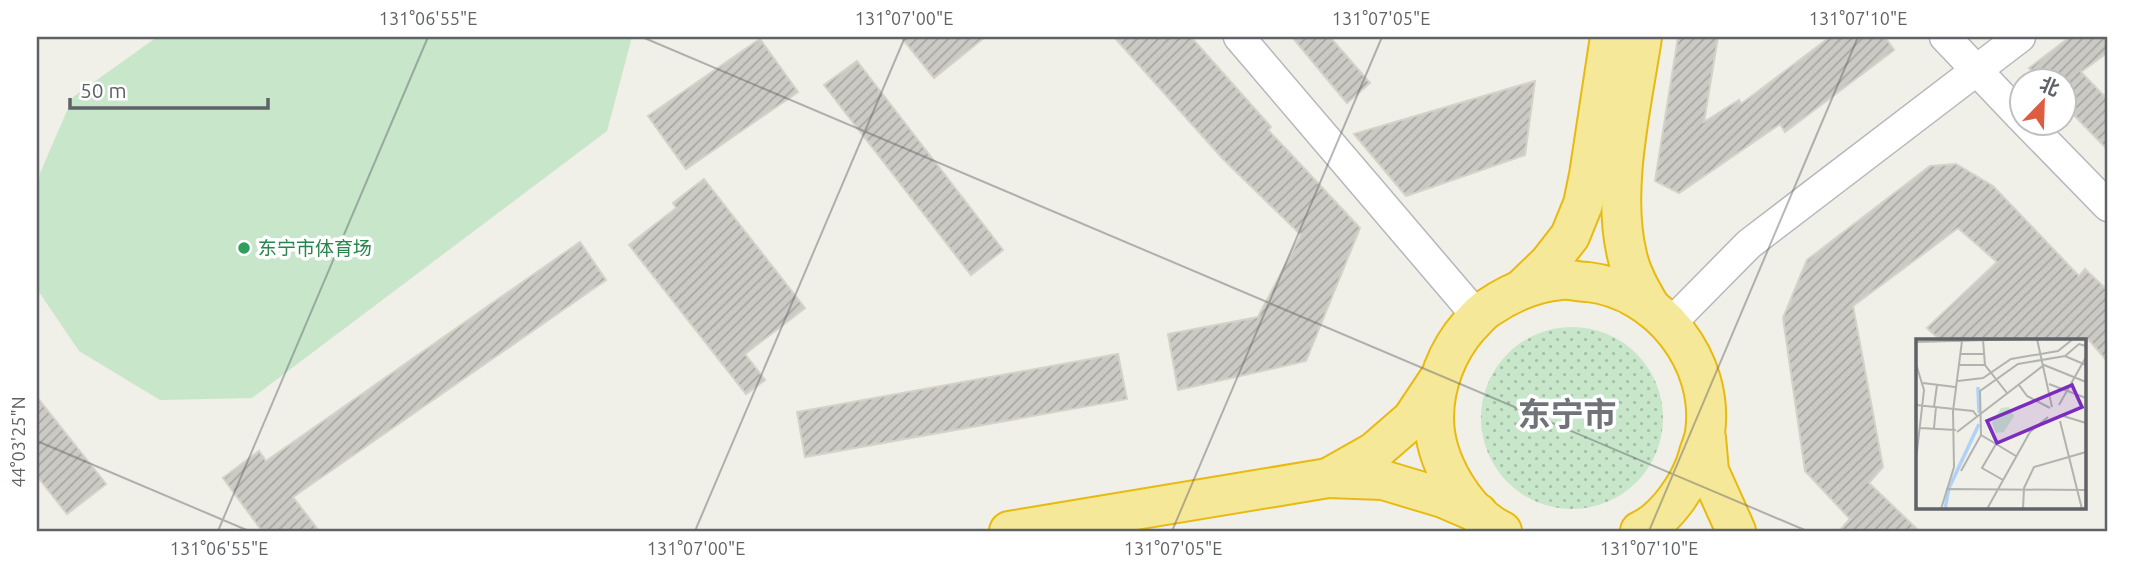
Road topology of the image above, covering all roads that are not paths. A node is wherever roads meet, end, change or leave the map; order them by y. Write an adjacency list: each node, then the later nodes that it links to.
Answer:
1 (1239, 37): 12 (street)
2 (1610, 37): 10 (highway)
3 (1642, 37): 11 (highway)
4 (1945, 37): 6 (street)
5 (2021, 37): 6 (street)
6 (1976, 71): 7 (street); 11 (street)
7 (2008, 104)
8 (2040, 136): 9 (street)
9 (2108, 206)
10 (1521, 289): 11 (highway); 12 (highway)
11 (1661, 316): 14 (highway)
12 (1478, 317): 13 (highway)
13 (1439, 378): 15 (highway); 16 (highway)
14 (1705, 433): 18 (highway); 19 (highway)
15 (1328, 478): 16 (highway); 17 (highway)
16 (1492, 526)
17 (1009, 531)
18 (1640, 531)
19 (1736, 531)

